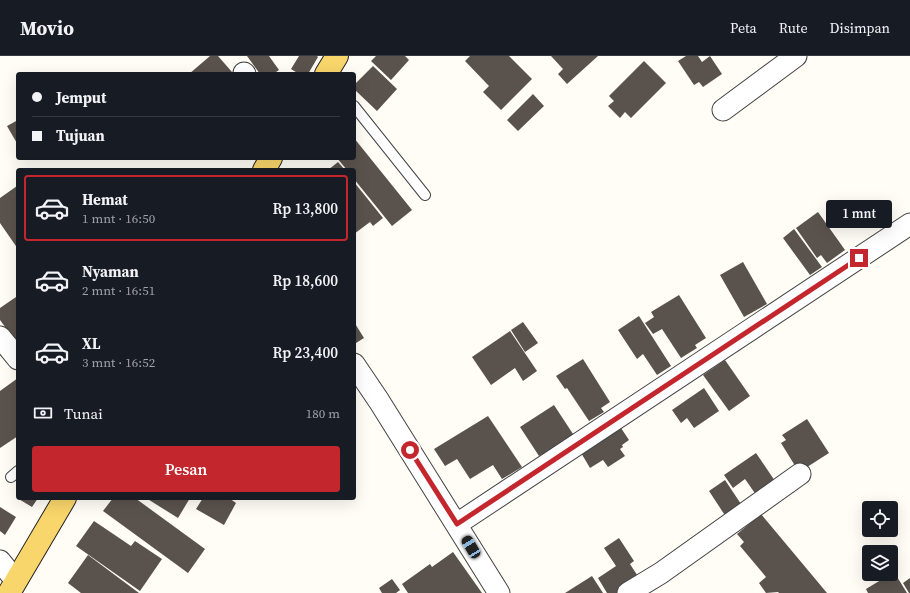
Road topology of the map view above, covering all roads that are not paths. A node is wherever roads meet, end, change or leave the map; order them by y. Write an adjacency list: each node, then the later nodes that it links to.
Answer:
1 (796, 56): 3 (street)
2 (356, 109): 4 (lane)
3 (723, 110)
4 (425, 195)
5 (910, 224): 11 (street)
6 (0, 337): 7 (street)
7 (16, 357)
8 (356, 367): 11 (street)
9 (800, 474): 15 (street)
10 (64, 500): 13 (main road)
11 (457, 524): 14 (street)
12 (0, 561): 13 (street)
13 (12, 587)
14 (499, 593)
15 (628, 593)

